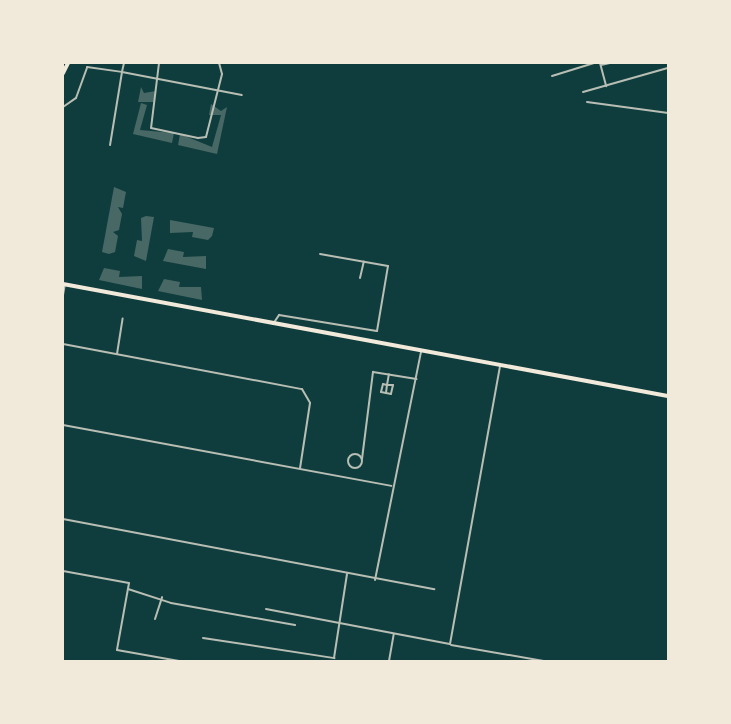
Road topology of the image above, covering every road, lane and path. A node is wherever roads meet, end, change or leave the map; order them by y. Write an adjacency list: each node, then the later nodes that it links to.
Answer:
1 (68, 63): 12 (main road)
2 (124, 63): 11 (street)
3 (159, 63): 14 (street)
4 (219, 63): 16 (street)
5 (488, 63): 6 (street)
6 (531, 63)
7 (594, 63): 13 (street)
8 (610, 63): 9 (street)
9 (601, 64): 15 (street)
10 (668, 68): 15 (street)
11 (122, 72): 14 (street); 20 (street); 22 (street)
12 (63, 73)
13 (552, 76)
14 (156, 79): 16 (street); 16 (street)
15 (606, 86): 17 (street)
16 (218, 91): 18 (street)
17 (583, 92)
18 (242, 95)
19 (587, 102): 21 (street)
20 (63, 107)
21 (668, 113)
22 (110, 145)
23 (320, 254): 24 (street)
24 (364, 261): 25 (street); 29 (street)
25 (360, 278)
26 (64, 284): 27 (street); 29 (main road)
27 (63, 295)
28 (123, 318): 32 (street)
29 (273, 324): 31 (main road)
30 (63, 344): 32 (street)
31 (421, 351): 33 (main road); 35 (street)
32 (116, 355): 40 (street)
33 (500, 366): 37 (main road); 55 (street)
34 (389, 374): 35 (street); 36 (street); 39 (street)
35 (416, 379): 41 (street)
36 (386, 393)
37 (668, 396)
38 (63, 425): 40 (street)
39 (362, 459): 39 (street)
40 (300, 468): 41 (street)
41 (391, 486): 45 (street)
42 (63, 519): 44 (street)
43 (63, 571): 46 (street)
44 (347, 574): 45 (street); 51 (street)
45 (375, 580): 47 (street)
46 (128, 589): 48 (street); 57 (street)
47 (434, 589)
48 (162, 597): 50 (street); 52 (street)
49 (266, 609): 51 (street)
50 (155, 619)
51 (340, 622): 53 (street); 56 (street)
52 (295, 625)
53 (394, 634): 55 (street); 59 (street)
54 (203, 638): 56 (street)
55 (448, 645): 60 (street)
56 (334, 660): 58 (street)
57 (179, 661)
58 (345, 661)
59 (389, 661)
60 (544, 661)

